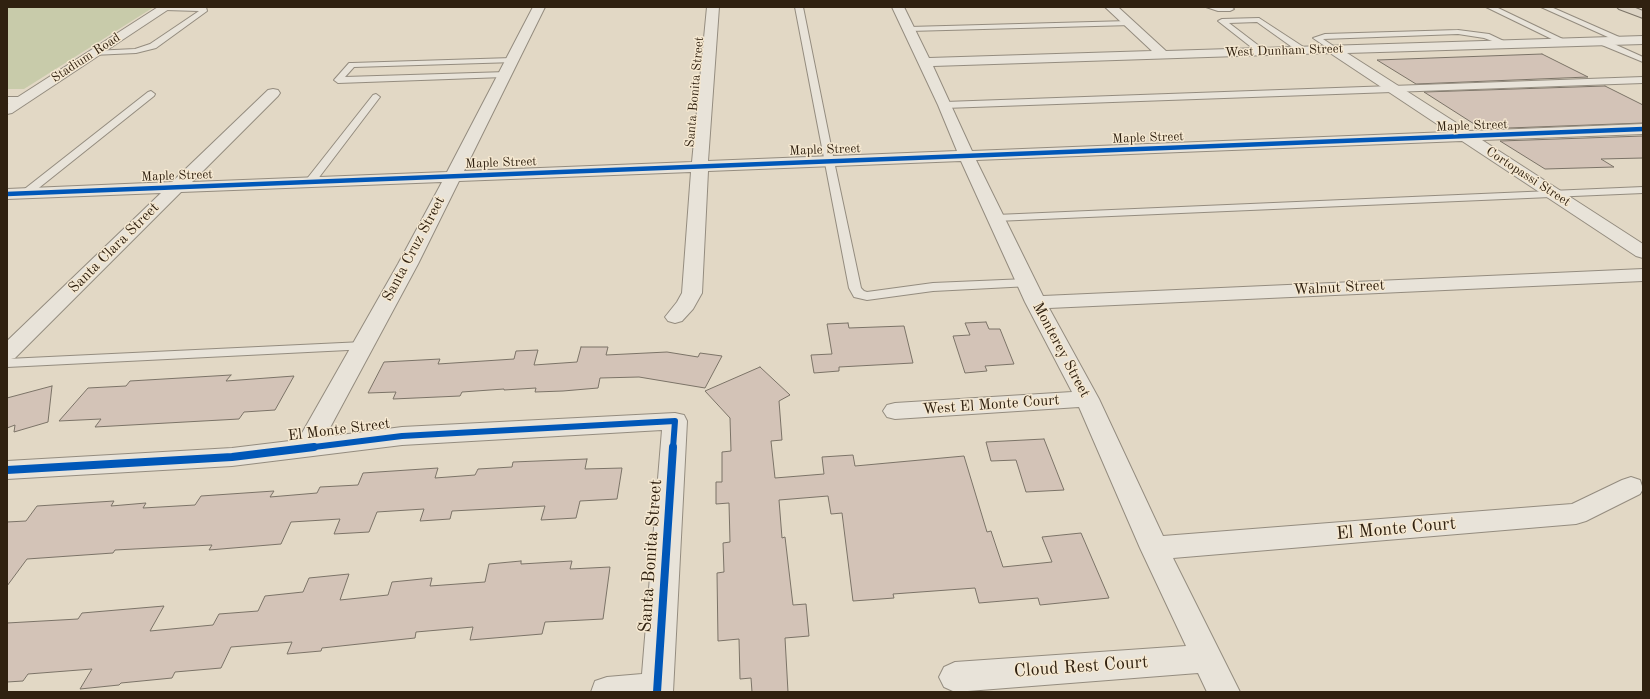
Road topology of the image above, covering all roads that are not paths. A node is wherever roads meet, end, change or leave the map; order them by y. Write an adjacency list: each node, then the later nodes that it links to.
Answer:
1 (165, 7): 25 (street, Stadium Road); 25 (lane)
2 (539, 7): 29 (street, Santa Cruz Street)
3 (713, 7): 43 (street, Santa Bonita Street)
4 (799, 7): 42 (lane)
5 (898, 7): 14 (street, Monterey Street)
6 (1112, 7): 13 (street)
7 (1210, 7): 11 (lane)
8 (1490, 7): 19 (lane)
9 (1545, 7): 16 (lane)
10 (1623, 7): 12 (main road)
11 (1230, 9)
12 (1643, 15)
13 (1129, 23): 14 (lane); 26 (street)
14 (908, 29): 28 (street, Monterey Street)
15 (1401, 33): 20 (lane); 21 (lane); 22 (lane)
16 (1622, 40): 17 (street, West Dunham Street); 18 (street, West Dunham Street)
17 (1643, 40)
18 (1600, 41): 19 (street, West Dunham Street); 27 (lane)
19 (1565, 42): 20 (street, West Dunham Street)
20 (1506, 44): 21 (street, West Dunham Street)
21 (1425, 46): 22 (street, West Dunham Street)
22 (1332, 49): 23 (street, West Dunham Street); 31 (street, Cortopassi Street)
23 (1302, 50): 24 (street, West Dunham Street); 24 (lane)
24 (1263, 52): 26 (street, West Dunham Street)
25 (93, 54): 36 (street, Stadium Road)
26 (1163, 54): 28 (street, West Dunham Street)
27 (1643, 60)
28 (925, 62): 37 (street, Monterey Street)
29 (508, 67): 29 (lane); 44 (street, Santa Cruz Street)
30 (1643, 80): 31 (lane)
31 (1393, 89): 37 (lane); 40 (street, Cortopassi Street)
32 (273, 93): 46 (street, Santa Clara Street)
33 (151, 94): 48 (lane)
34 (376, 97): 45 (lane)
35 (7, 100): 36 (lane)
36 (22, 100): 38 (street, Stadium Road)
37 (945, 106): 41 (street, Monterey Street)
38 (7, 110)
39 (1643, 129): 40 (street, Maple Street)
40 (1467, 137): 41 (street, Maple Street); 50 (street, Cortopassi Street)
41 (966, 155): 42 (street, Maple Street); 51 (street, Monterey Street)
42 (829, 161): 43 (street, Maple Street); 54 (lane)
43 (700, 166): 44 (street, Maple Street); 55 (street, Santa Bonita Street)
44 (452, 176): 45 (street, Maple Street); 56 (street, Santa Cruz Street)
45 (310, 182): 46 (street, Maple Street)
46 (176, 187): 48 (street, Maple Street); 57 (street, Santa Clara Street)
47 (1643, 190): 50 (lane)
48 (26, 193): 49 (street, Maple Street)
49 (7, 194)
50 (1555, 194): 51 (lane); 52 (street, Cortopassi Street)
51 (996, 218): 54 (street, Monterey Street)
52 (1643, 252)
53 (1643, 275): 54 (street, Walnut Street)
54 (1031, 292): 59 (street, Monterey Street)
55 (675, 317)
56 (363, 346): 58 (lane); 62 (street, Santa Cruz Street)
57 (7, 353)
58 (7, 363)
59 (1087, 399): 60 (street, West El Monte Court); 65 (street, Monterey Street)
60 (894, 411)
61 (675, 421): 62 (street, El Monte Street); 68 (street, Santa Bonita Street)
62 (307, 447): 63 (street, El Monte Street)
63 (7, 470)
64 (1631, 487): 65 (street, El Monte Court)
65 (1154, 548): 66 (street, Monterey Street)
66 (1208, 658): 67 (street, Cloud Rest Court); 70 (street, Monterey Street)
67 (955, 676)
68 (657, 690): 69 (street)
69 (607, 692)
70 (1224, 692)

